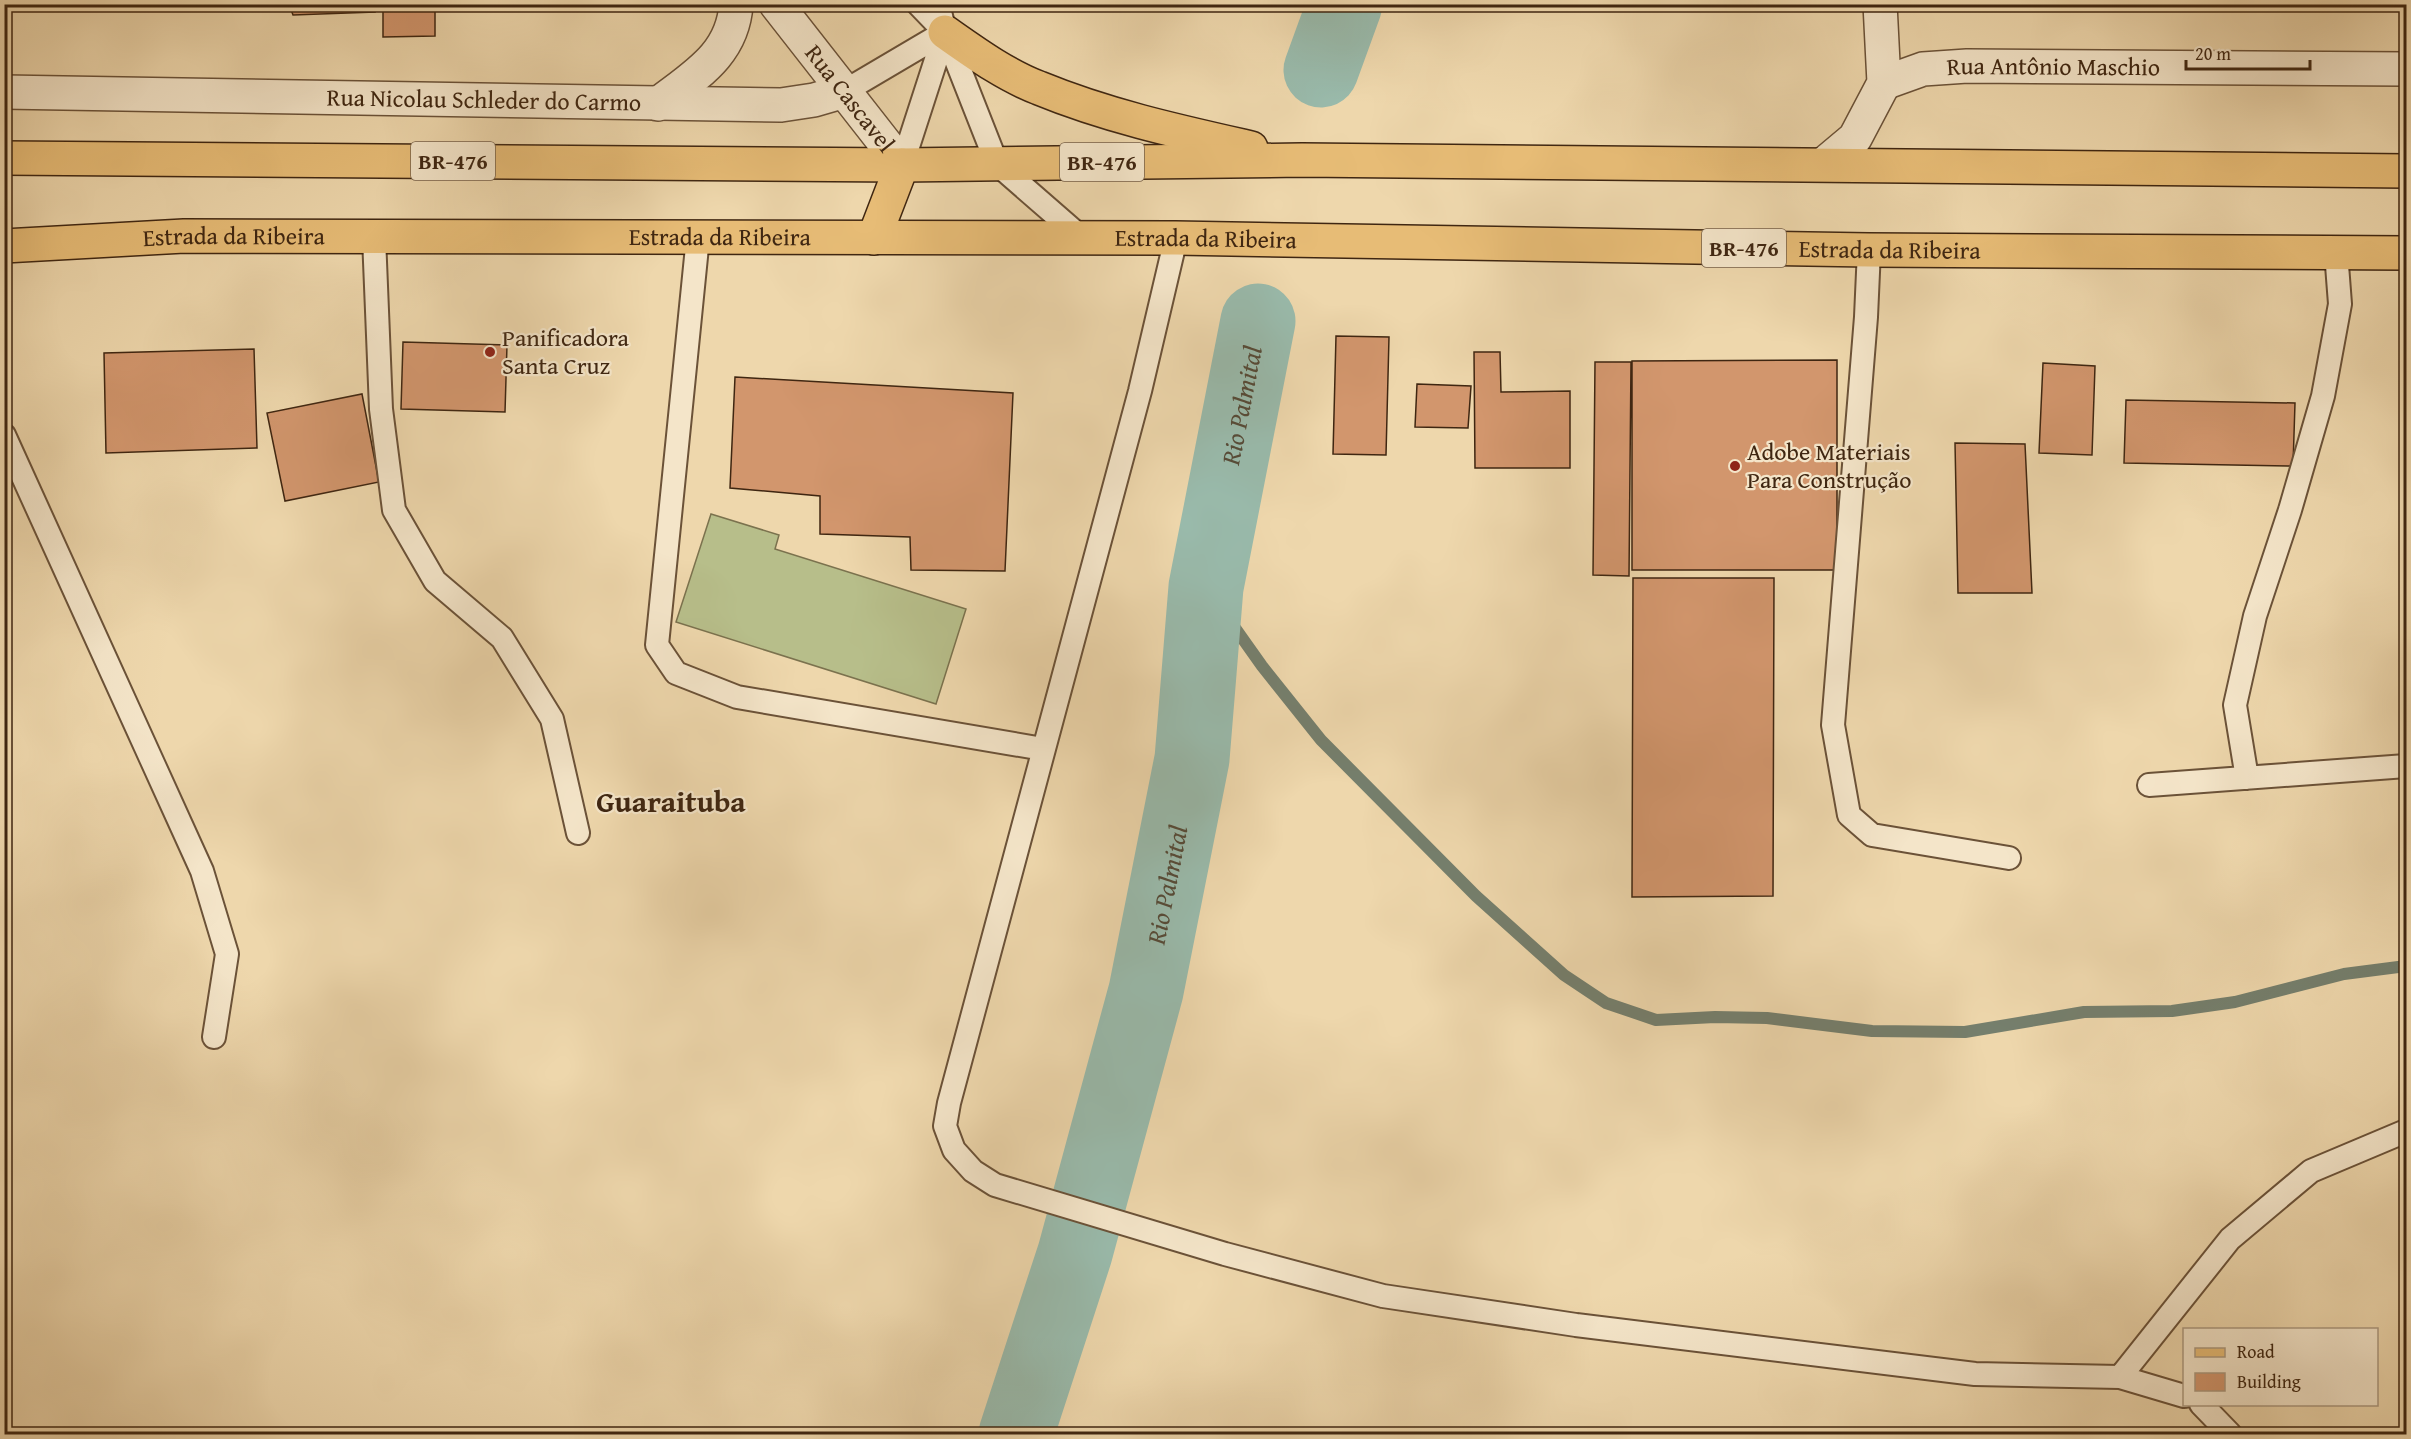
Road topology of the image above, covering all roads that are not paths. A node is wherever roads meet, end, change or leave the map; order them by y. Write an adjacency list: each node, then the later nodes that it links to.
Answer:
1 (736, 4): 10 (street)
2 (776, 4): 8 (street, Rua Cascavel)
3 (918, 4): 5 (lane)
4 (1880, 4): 7 (street)
5 (942, 14): 8 (lane, Rua Nicolau Schleder do Carmo); 12 (main road); 13 (lane); 15 (lane)
6 (2406, 69): 7 (street, Rua Antônio Maschio)
7 (1884, 83): 14 (street)
8 (845, 91): 10 (street, Rua Nicolau Schleder do Carmo); 15 (street, Rua Cascavel)
9 (4, 92): 10 (street, Rua Nicolau Schleder do Carmo)
10 (658, 104)
11 (4, 158): 15 (main road, BR-476)
12 (1302, 160): 13 (main road, BR-476); 14 (main road, BR-476)
13 (997, 164): 15 (main road, BR-476); 20 (lane)
14 (1824, 164): 16 (main road, BR-476)
15 (902, 165): 19 (main road)
16 (2406, 171)
17 (374, 237): 18 (main road, Estrada da Ribeira / BR-476); 22 (main road, Estrada da Ribeira / BR-476); 31 (lane)
18 (698, 237): 19 (main road, Estrada da Ribeira / BR-476); 27 (lane)
19 (874, 238): 20 (main road, Estrada da Ribeira / BR-476)
20 (1082, 238): 21 (main road, Estrada da Ribeira / BR-476)
21 (1176, 238): 23 (main road, Estrada da Ribeira / BR-476); 27 (lane)
22 (4, 246)
23 (1869, 250): 24 (main road, Estrada da Ribeira / BR-476); 32 (lane)
24 (2336, 252): 25 (main road, Estrada da Ribeira / BR-476); 29 (lane)
25 (2406, 253)
26 (4, 435): 33 (lane)
27 (1043, 749): 35 (lane)
28 (2406, 766): 29 (lane)
29 (2247, 778): 30 (lane)
30 (2149, 785)
31 (578, 833)
32 (2009, 858)
33 (214, 1037)
34 (2406, 1131): 35 (lane)
35 (2120, 1377): 36 (lane)
36 (2183, 1396)
37 (2203, 1406): 38 (lane)
38 (2230, 1434)

